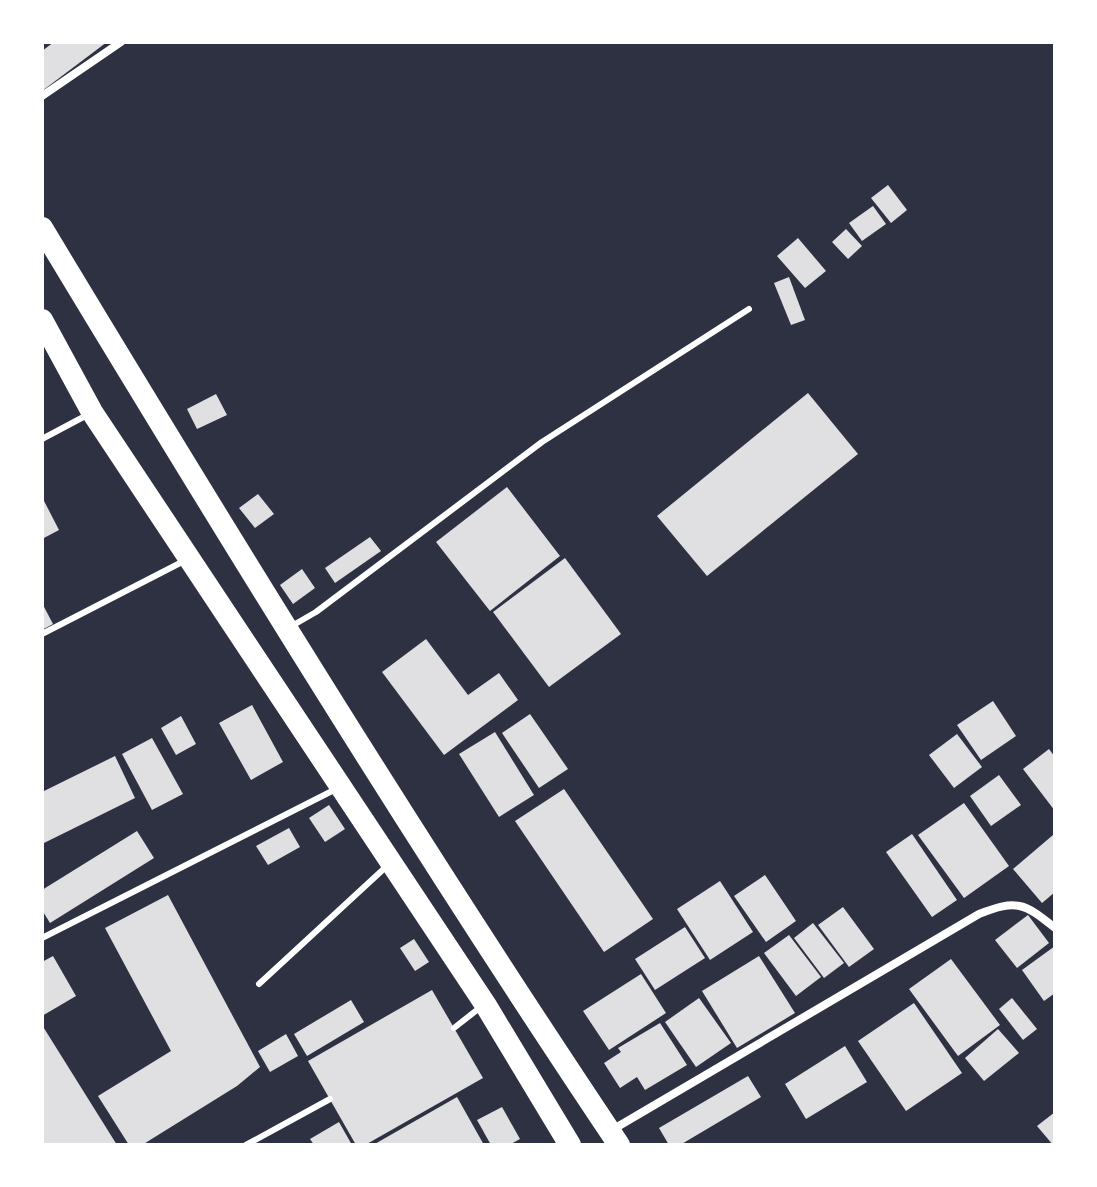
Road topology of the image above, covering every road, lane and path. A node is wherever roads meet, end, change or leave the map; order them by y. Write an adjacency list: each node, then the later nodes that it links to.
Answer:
1 (121, 42): 2 (street)
2 (42, 96)
3 (42, 228): 9 (highway)
4 (749, 309): 9 (lane)
5 (45, 330): 6 (highway)
6 (92, 412): 7 (lane); 8 (highway)
7 (42, 439)
8 (190, 558): 10 (lane); 11 (highway)
9 (287, 629): 19 (highway)
10 (42, 634)
11 (341, 787): 12 (highway); 14 (lane)
12 (390, 863): 15 (lane); 16 (highway)
13 (1055, 928): 19 (street)
14 (42, 938)
15 (259, 984)
16 (485, 1004): 17 (lane); 21 (highway)
17 (454, 1028)
18 (330, 1099): 20 (lane)
19 (615, 1138)
20 (246, 1145)
21 (570, 1145)

